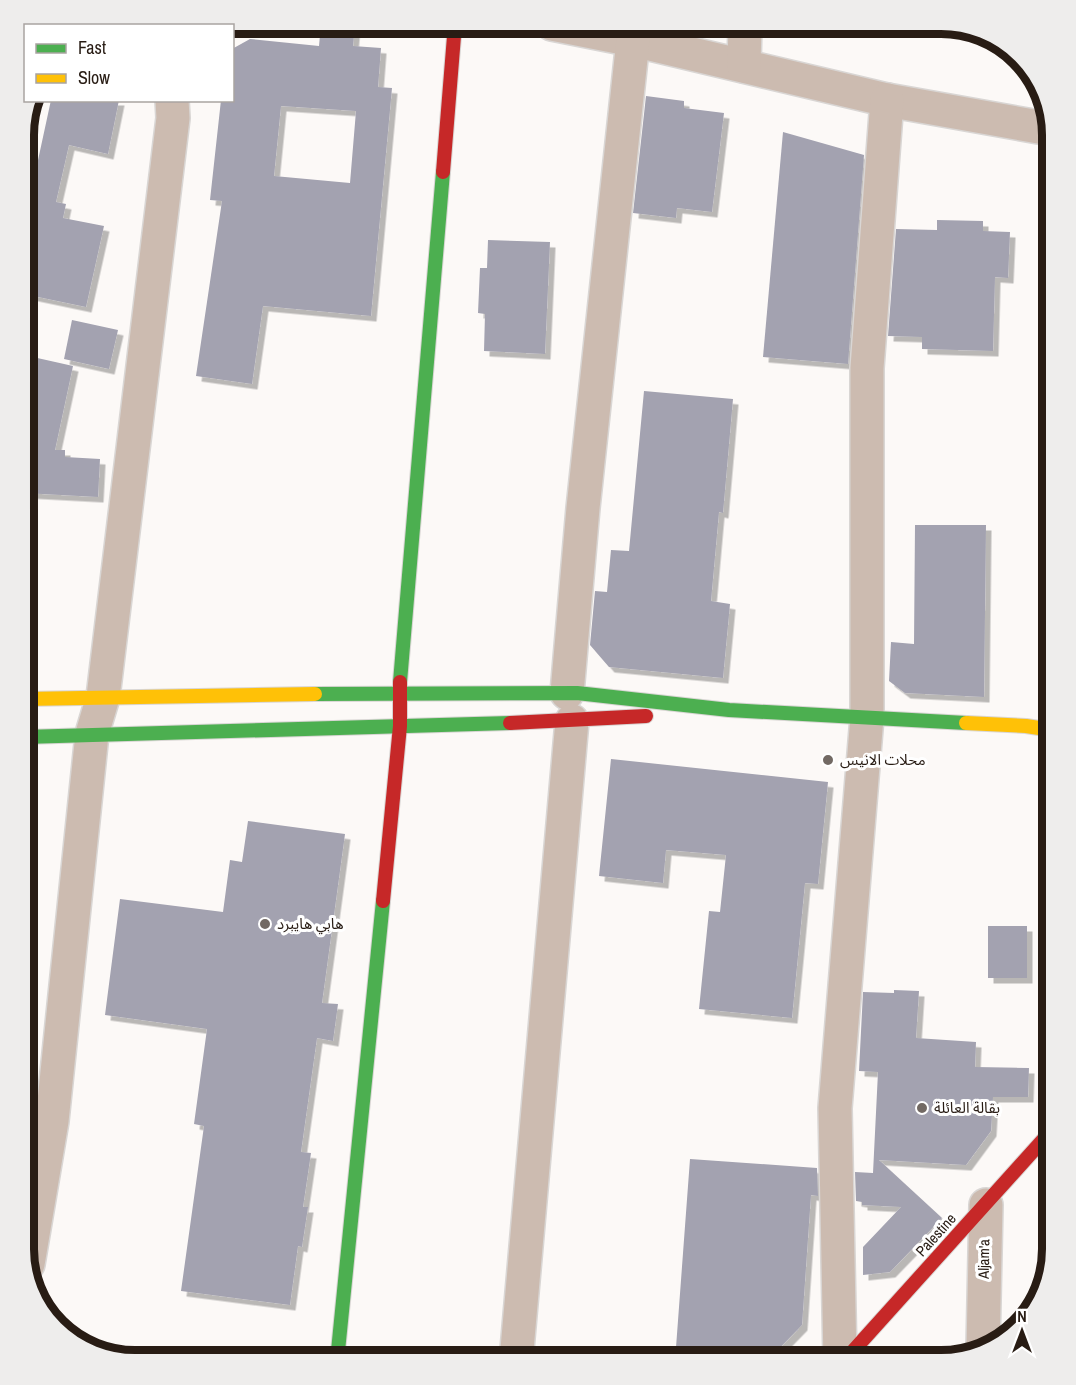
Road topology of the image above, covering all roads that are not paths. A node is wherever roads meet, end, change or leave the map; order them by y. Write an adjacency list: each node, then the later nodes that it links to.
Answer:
1 (454, 34): 9 (street)
2 (606, 35): 4 (street)
3 (745, 35): 5 (street)
4 (633, 40): 5 (street); 12 (street)
5 (744, 66): 6 (street)
6 (887, 100): 8 (street); 14 (street)
7 (172, 102): 10 (street)
8 (1041, 127)
9 (399, 694): 10 (street); 12 (street); 15 (street)
10 (103, 698): 11 (street); 17 (street)
11 (34, 699)
12 (570, 707): 13 (street); 13 (street); 15 (street); 24 (street)
13 (729, 710): 14 (street)
14 (867, 717): 16 (street); 25 (street)
15 (400, 726): 17 (street); 23 (street)
16 (1042, 728)
17 (92, 734): 18 (street); 21 (street)
18 (34, 737)
19 (1042, 1141): 20 (street, Palestine)
20 (986, 1205): 22 (street, Aljam'a); 26 (street, Palestine)
21 (34, 1228)
22 (983, 1341)
23 (338, 1350)
24 (517, 1350)
25 (842, 1350)
26 (852, 1350)

